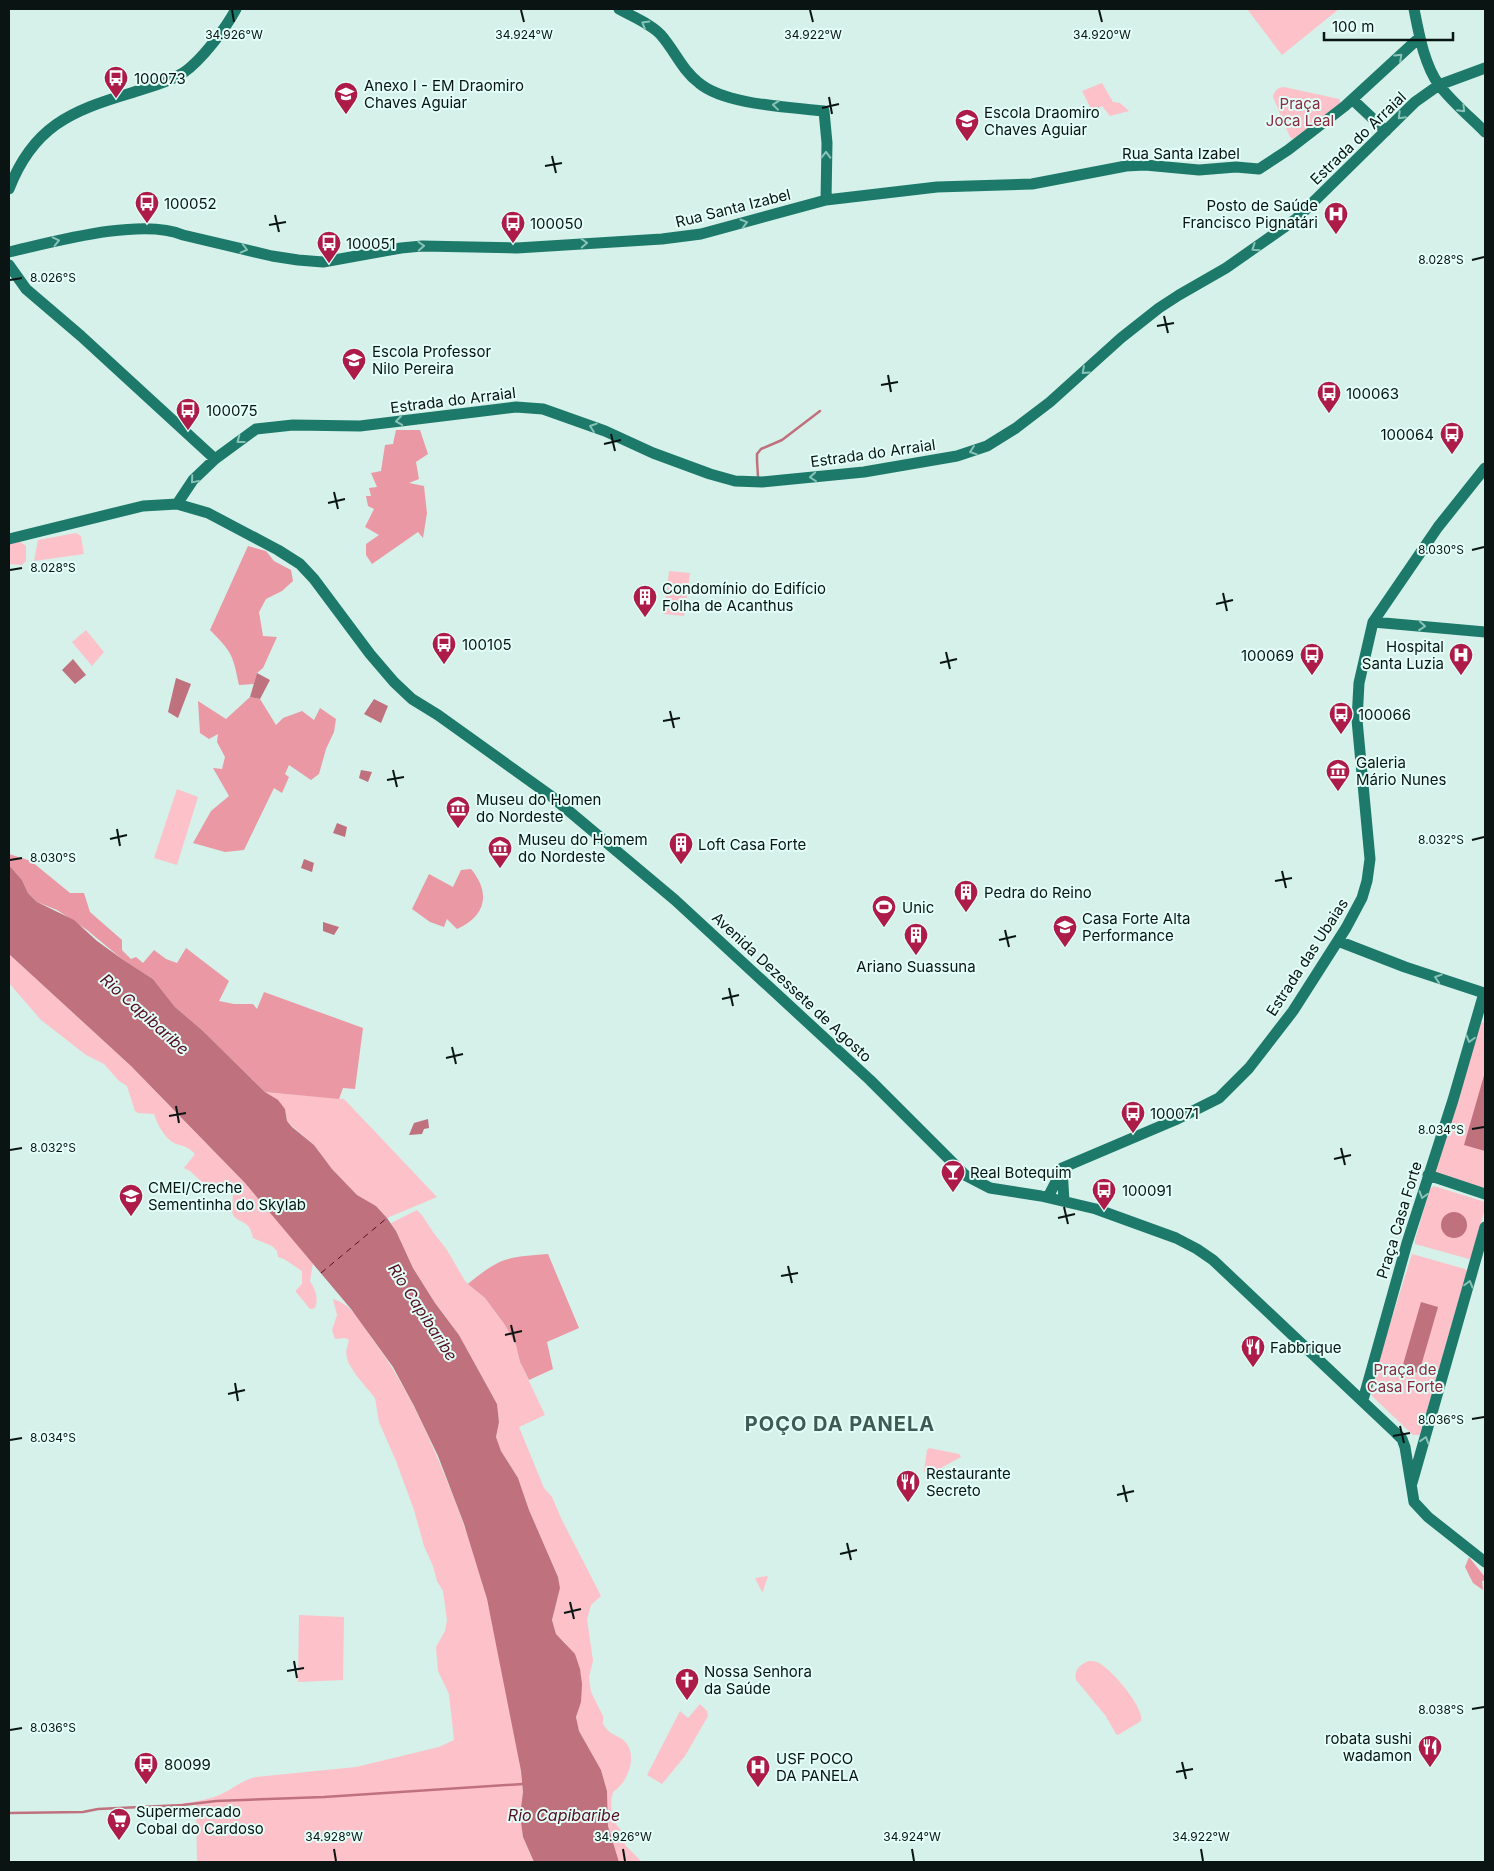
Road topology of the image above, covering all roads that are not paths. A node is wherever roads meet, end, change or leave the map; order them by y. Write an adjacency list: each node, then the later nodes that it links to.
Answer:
1 (236, 9): 10 (main road)
2 (619, 9): 11 (main road, one-way to 2)
3 (1414, 9): 4 (main road)
4 (1420, 37): 6 (main road); 7 (main road, Rua Santa Izabel, one-way to 4)
5 (1485, 68): 6 (main road, Estrada do Arraial)
6 (1439, 85): 8 (main road, Estrada do Arraial, one-way to 8); 9 (main road, one-way to 9)
7 (1353, 100): 8 (main road); 11 (main road, Rua Santa Izabel)
8 (1386, 131): 14 (main road, Estrada do Arraial, one-way to 14)
9 (1485, 132)
10 (9, 189)
11 (826, 200): 12 (main road, Rua Santa Izabel, one-way to 11)
12 (9, 252)
13 (9, 265): 14 (main road)
14 (215, 459): 16 (main road, Estrada do Arraial, one-way to 16)
15 (1485, 468): 20 (main road, Estrada das Ubaias)
16 (176, 504): 18 (main road, Avenida Dezessete de Agosto); 28 (main road, Avenida Dezessete de Agosto)
17 (9, 531): 18 (main road, Avenida Dezessete de Agosto)
18 (32, 533): 19 (main road, Avenida Dezessete de Agosto)
19 (9, 539)
20 (1373, 622): 21 (main road, one-way to 21); 22 (main road, Estrada das Ubaias)
21 (1485, 632)
22 (1338, 941): 23 (main road, one-way to 22); 25 (main road, Estrada das Ubaias)
23 (1485, 994): 24 (main road, Praça Casa Forte)
24 (1481, 1020): 26 (main road, Praça Casa Forte, one-way to 26)
25 (1062, 1168): 28 (main road); 29 (main road)
26 (1428, 1175): 27 (main road); 31 (main road, Praça Casa Forte, one-way to 31)
27 (1485, 1194)
28 (1048, 1197): 29 (main road, Avenida Dezessete de Agosto)
29 (1064, 1201): 31 (main road, Avenida Dezessete de Agosto)
30 (1485, 1226): 32 (main road, one-way to 30)
31 (1363, 1400): 32 (main road, Avenida Dezessete de Agosto)
32 (1411, 1487): 33 (main road, Avenida Dezessete de Agosto)
33 (1485, 1562)

